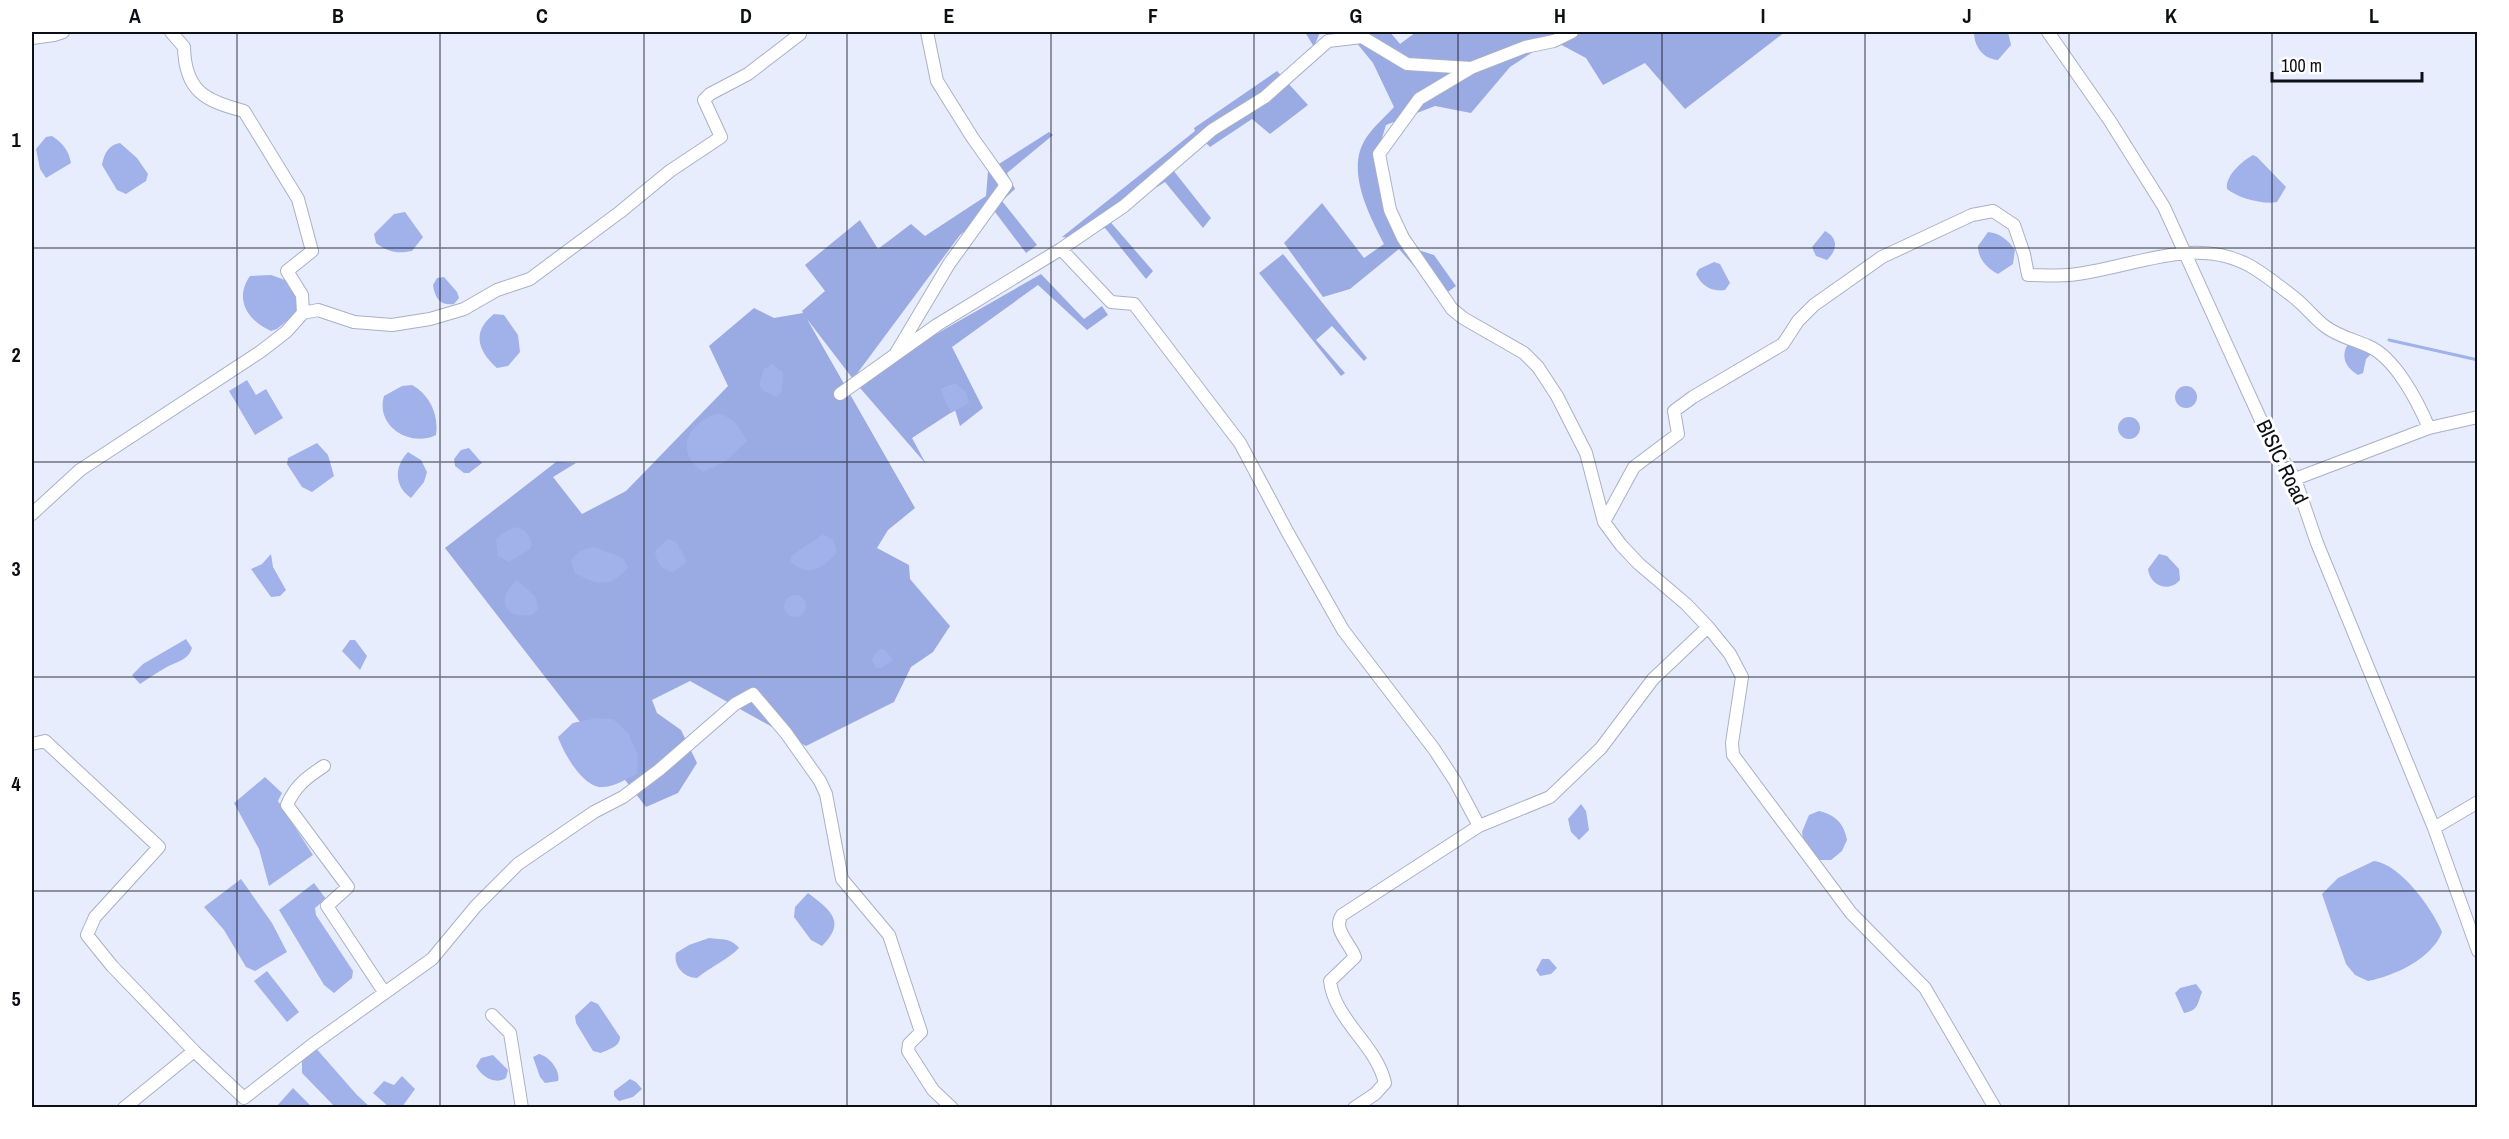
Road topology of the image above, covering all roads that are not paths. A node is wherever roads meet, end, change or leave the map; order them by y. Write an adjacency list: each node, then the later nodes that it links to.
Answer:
1 (63, 32): 8 (street)
2 (171, 32): 13 (street)
3 (797, 32): 13 (street)
4 (927, 32): 14 (street)
5 (1319, 32): 9 (street)
6 (1572, 32): 10 (street)
7 (2048, 32): 12 (street, BISIC Road)
8 (32, 38)
9 (1328, 42): 10 (street); 11 (street)
10 (1471, 69): 20 (street)
11 (1061, 249): 14 (street); 25 (street)
12 (2186, 254): 17 (street); 18 (street, BISIC Road); 20 (street)
13 (303, 313): 19 (street)
14 (894, 356): 15 (street)
15 (840, 394)
16 (2478, 417): 17 (street)
17 (2429, 428): 18 (street)
18 (2295, 478): 26 (street, BISIC Road)
19 (32, 511)
20 (1604, 522): 21 (street)
21 (1708, 627): 25 (street); 35 (street)
22 (32, 744): 30 (street)
23 (324, 766): 28 (street)
24 (2478, 802): 26 (street)
25 (1479, 826): 34 (street)
26 (2434, 828): 27 (street, BISIC Road)
27 (2478, 951)
28 (384, 992): 30 (street); 33 (street)
29 (492, 1015): 32 (street)
30 (194, 1051): 31 (street)
31 (124, 1107)
32 (522, 1107)
33 (952, 1107)
34 (1354, 1107)
35 (1995, 1107)

